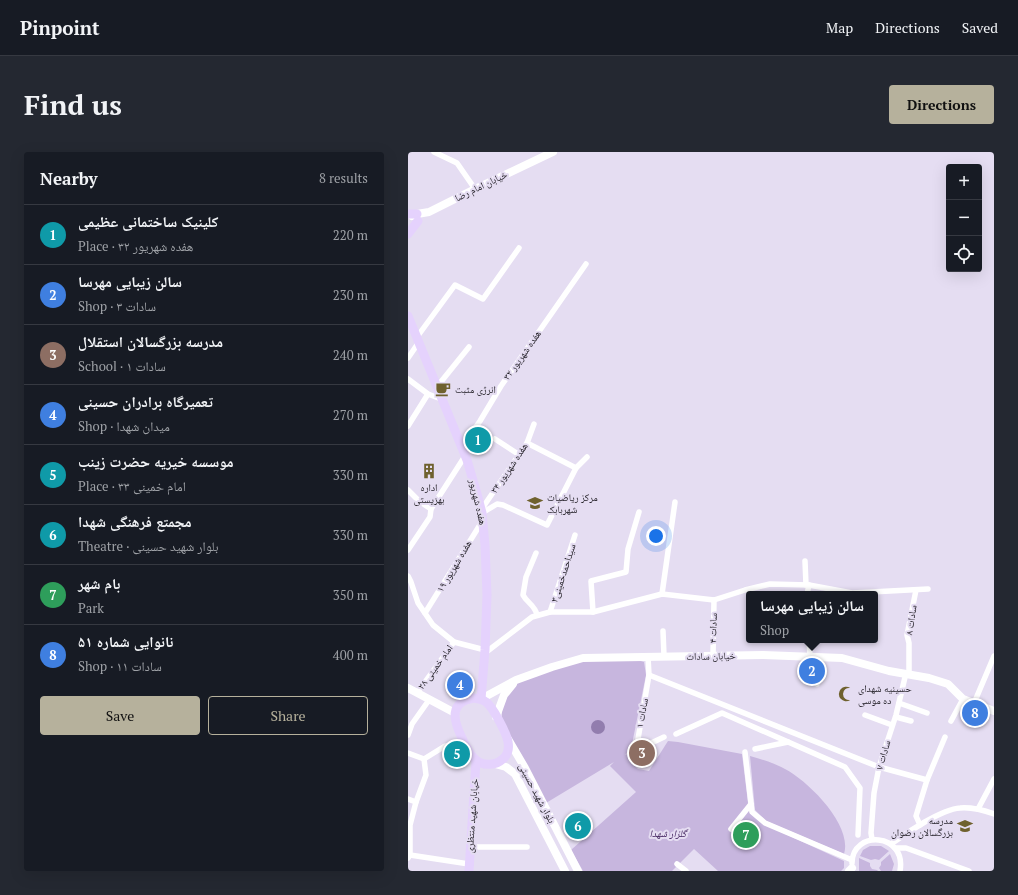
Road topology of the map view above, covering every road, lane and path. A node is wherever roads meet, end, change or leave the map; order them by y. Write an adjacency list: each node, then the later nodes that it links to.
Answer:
1 (434, 152): 3 (street)
2 (553, 152): 3 (street, خیابان امام رضا)
3 (474, 188): 4 (street, خیابان امام رضا)
4 (413, 216): 5 (street, خیابان امام رضا); 6 (main road)
5 (408, 226)
6 (408, 234)
7 (519, 248): 10 (street)
8 (586, 264): 21 (street, هفده شهریور ۳۲)
9 (408, 316): 10 (main road, هفده شهریور)
10 (418, 340): 12 (street); 14 (main road, هفده شهریور)
11 (469, 347): 14 (street)
12 (408, 358)
13 (408, 379): 15 (street)
14 (436, 388): 16 (main road, هفده شهریور)
15 (428, 394): 16 (street); 18 (street)
16 (441, 399): 21 (main road, هفده شهریور)
17 (534, 424): 20 (street, هفده شهریور ۳۴)
18 (408, 426)
19 (495, 439): 22 (street)
20 (527, 443): 22 (street, هفده شهریور ۳۴); 24 (street)
21 (463, 452): 27 (street, هفده شهریور ۳۲); 29 (main road, هفده شهریور)
22 (518, 454): 29 (street, هفده شهریور ۳۴)
23 (587, 457): 24 (street)
24 (576, 468): 29 (street)
25 (408, 490): 27 (street)
26 (675, 502): 41 (street)
27 (431, 508): 31 (street, هفده شهریور ۳۲)
28 (639, 512): 44 (street)
29 (482, 514): 45 (street, هفده شهریور ۱۹); 50 (main road, هفده شهریور)
30 (575, 535): 43 (street, سیداحمدخمینی۳)
31 (408, 550)
32 (536, 553): 46 (street)
33 (805, 561): 35 (street)
34 (408, 576): 45 (street)
35 (808, 585): 38 (street); 39 (street); 42 (street)
36 (928, 589): 37 (street)
37 (916, 590): 40 (street); 57 (street, سادات ۸)
38 (807, 591)
39 (841, 591)
40 (878, 592)
41 (662, 594): 42 (street); 44 (street)
42 (714, 600): 52 (street, سادات ۴)
43 (550, 612): 44 (street); 46 (street)
44 (594, 612)
45 (425, 613): 48 (street)
46 (537, 615): 50 (street)
47 (663, 631): 51 (street)
48 (454, 642): 50 (street); 62 (street, امام خمینی ۲۸)
49 (810, 643): 55 (street)
50 (485, 652): 63 (main road, هفده شهریور)
51 (664, 656): 52 (street, خیابان سادات); 54 (street, خیابان سادات)
52 (713, 656): 55 (street, خیابان سادات)
53 (994, 656): 67 (street)
54 (648, 657): 58 (street, سادات ۱); 59 (street, خیابان سادات)
55 (810, 657): 56 (street, خیابان سادات)
56 (821, 657): 57 (street, خیابان سادات); 60 (street)
57 (907, 673): 64 (street, خیابان سادات); 66 (street, سادات ۷)
58 (649, 675): 80 (street, سادات ۱); 91 (street)
59 (516, 680): 63 (street, خیابان سادات); 73 (street)
60 (817, 684)
61 (408, 688): 62 (street)
62 (417, 693): 65 (street)
63 (481, 699): 69 (main road); 73 (main road)
64 (963, 699): 67 (street, خیابان سادات); 75 (street)
65 (428, 700): 69 (street); 79 (street)
66 (899, 702): 70 (street); 74 (street, سادات ۷)
67 (974, 704): 68 (street, خیابان سادات); 72 (street)
68 (994, 711)
69 (455, 712): 84 (main road)
70 (927, 713)
71 (865, 715): 77 (street)
72 (969, 715)
73 (496, 717): 81 (main road)
74 (896, 717): 76 (street); 77 (street, سادات ۷)
75 (951, 721)
76 (911, 722)
77 (892, 725): 91 (street, سادات ۷)
78 (676, 734): 83 (street)
79 (408, 735)
80 (664, 736)
81 (507, 737): 90 (main road); 92 (street, بلوار شهید حسینی)
82 (945, 737): 94 (street)
83 (788, 742): 85 (street); 103 (street)
84 (466, 747): 88 (street); 89 (main road)
85 (755, 749)
86 (745, 752): 98 (street)
87 (408, 753): 88 (street)
88 (424, 759): 97 (street)
89 (476, 761): 90 (main road); 106 (main road, خیابان شهید منتظری)
90 (495, 764): 93 (street, بلوار شهید حسینی)
91 (879, 767): 94 (street); 104 (street, سادات ۷)
92 (524, 768): 93 (street); 113 (street, بلوار شهید حسینی)
93 (515, 774): 112 (street, بلوار شهید حسینی)
94 (927, 780): 101 (street)
95 (994, 780): 99 (street)
96 (408, 799): 97 (street)
97 (416, 802): 108 (street)
98 (751, 804): 102 (street); 110 (street)
99 (978, 809): 100 (street); 101 (street)
100 (994, 814)
101 (920, 825): 105 (street)
102 (731, 829)
103 (858, 835)
104 (872, 840): 105 (street); 110 (street)
105 (893, 846): 115 (street); 116 (street)
106 (470, 847): 107 (street); 111 (main road, خیابان شهید منتظری)
107 (527, 847)
108 (409, 856): 111 (street)
109 (677, 864): 114 (street)
110 (851, 867)
111 (469, 868)
112 (565, 871)
113 (578, 871)
114 (686, 871)
115 (900, 871)
116 (969, 871)

